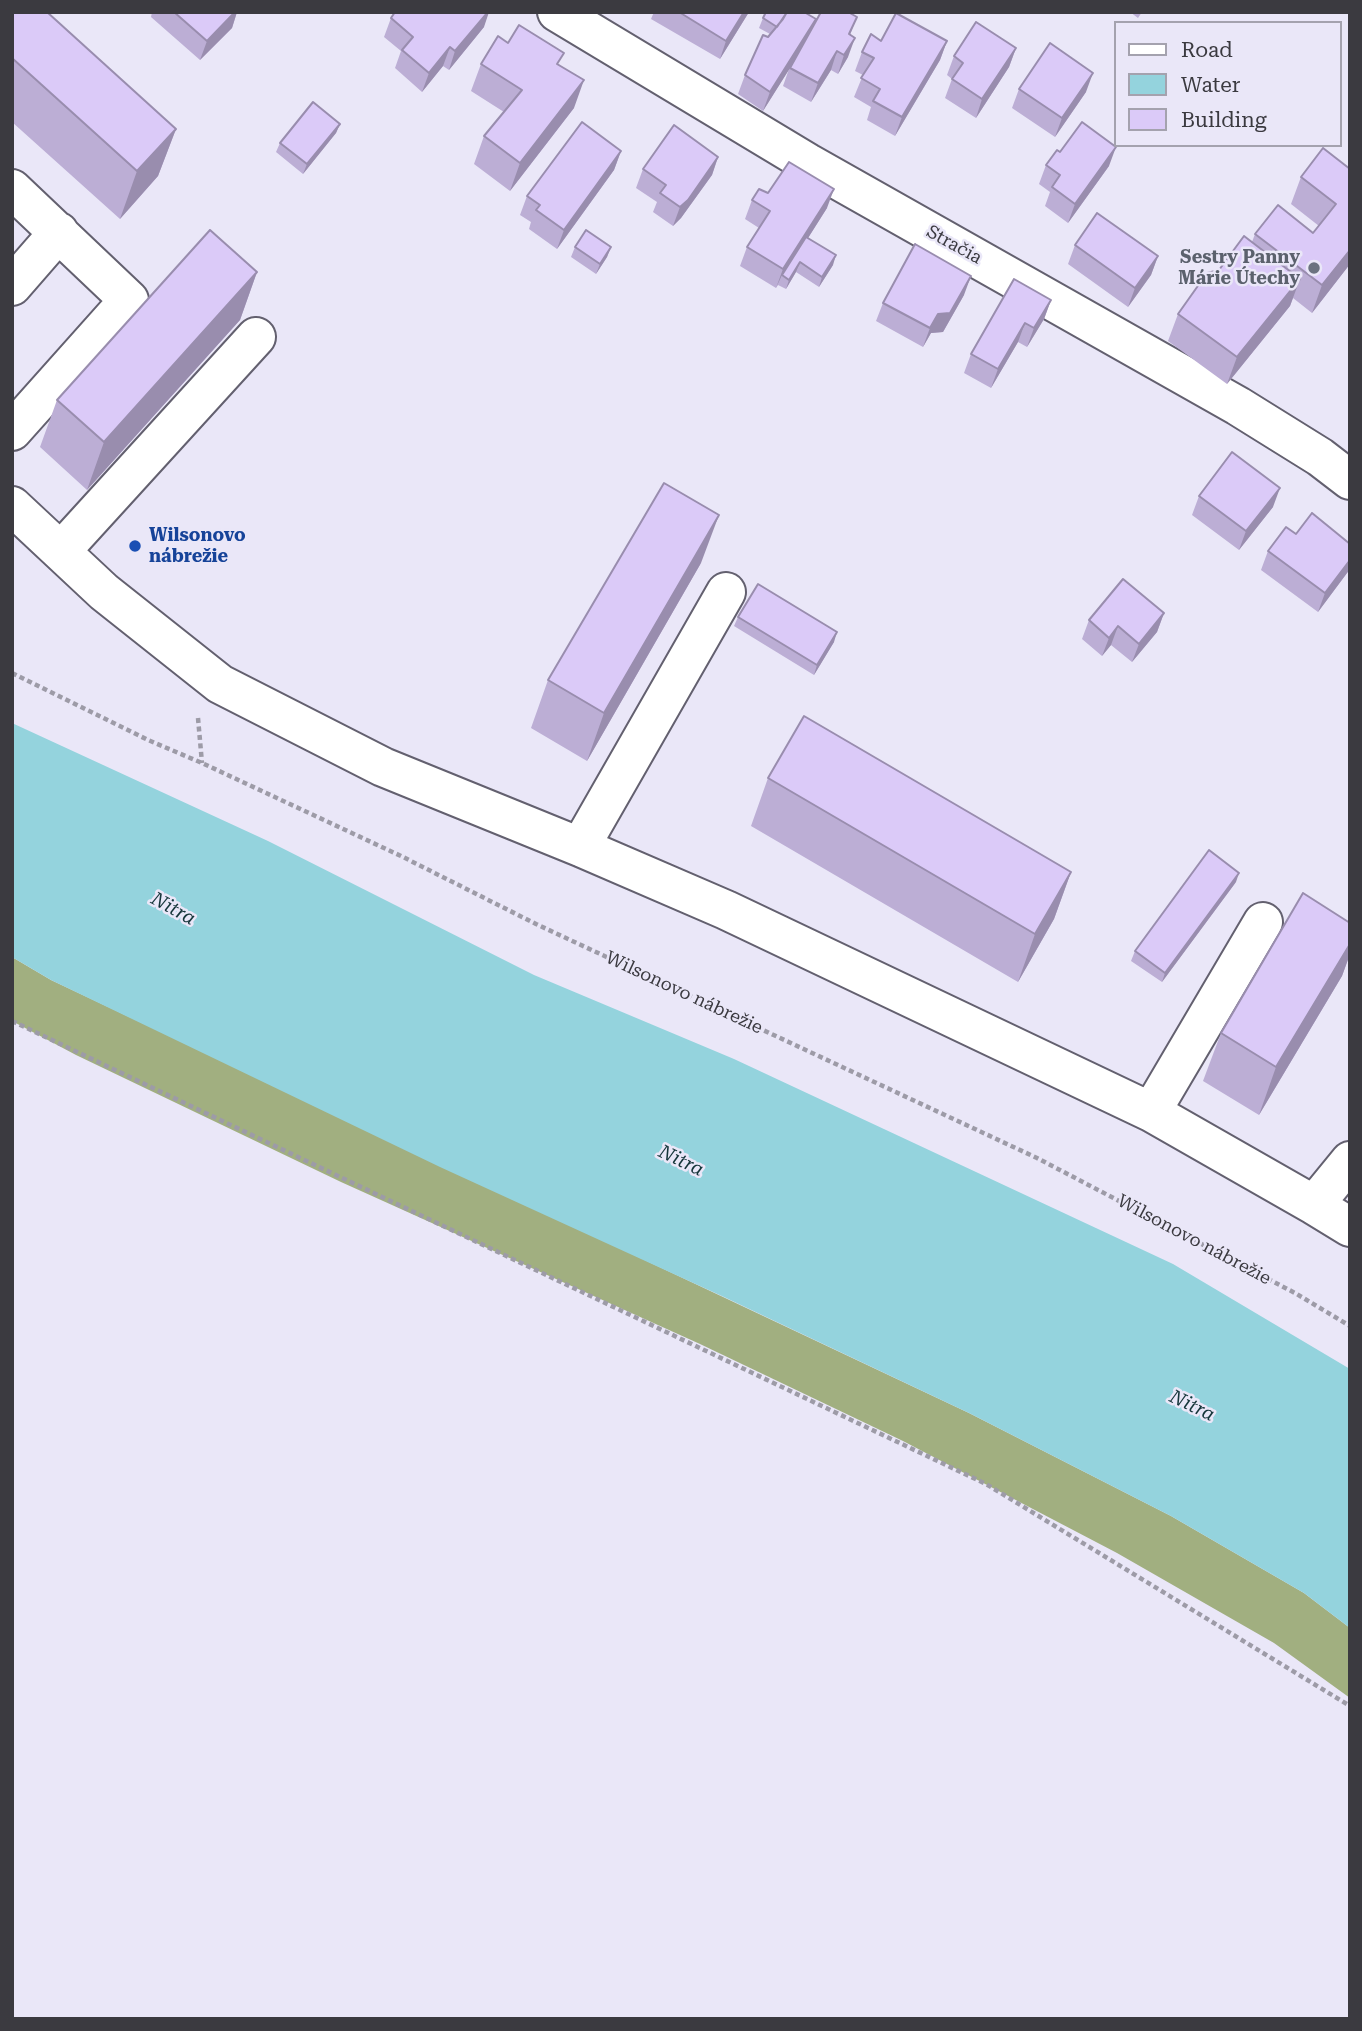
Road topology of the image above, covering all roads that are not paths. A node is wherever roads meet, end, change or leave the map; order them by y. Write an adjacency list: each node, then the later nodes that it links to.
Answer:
1 (557, 12): 7 (street, Stračia)
2 (12, 189): 3 (street)
3 (59, 232): 4 (street); 6 (street)
4 (12, 286)
5 (256, 337): 9 (street)
6 (12, 431)
7 (1350, 480)
8 (12, 506): 9 (street)
9 (61, 551): 11 (street)
10 (726, 592): 11 (street)
11 (580, 847): 13 (street)
12 (1263, 922): 13 (street)
13 (1151, 1112): 15 (street)
14 (1350, 1161): 15 (street)
15 (1314, 1205): 16 (street)
16 (1350, 1227)

